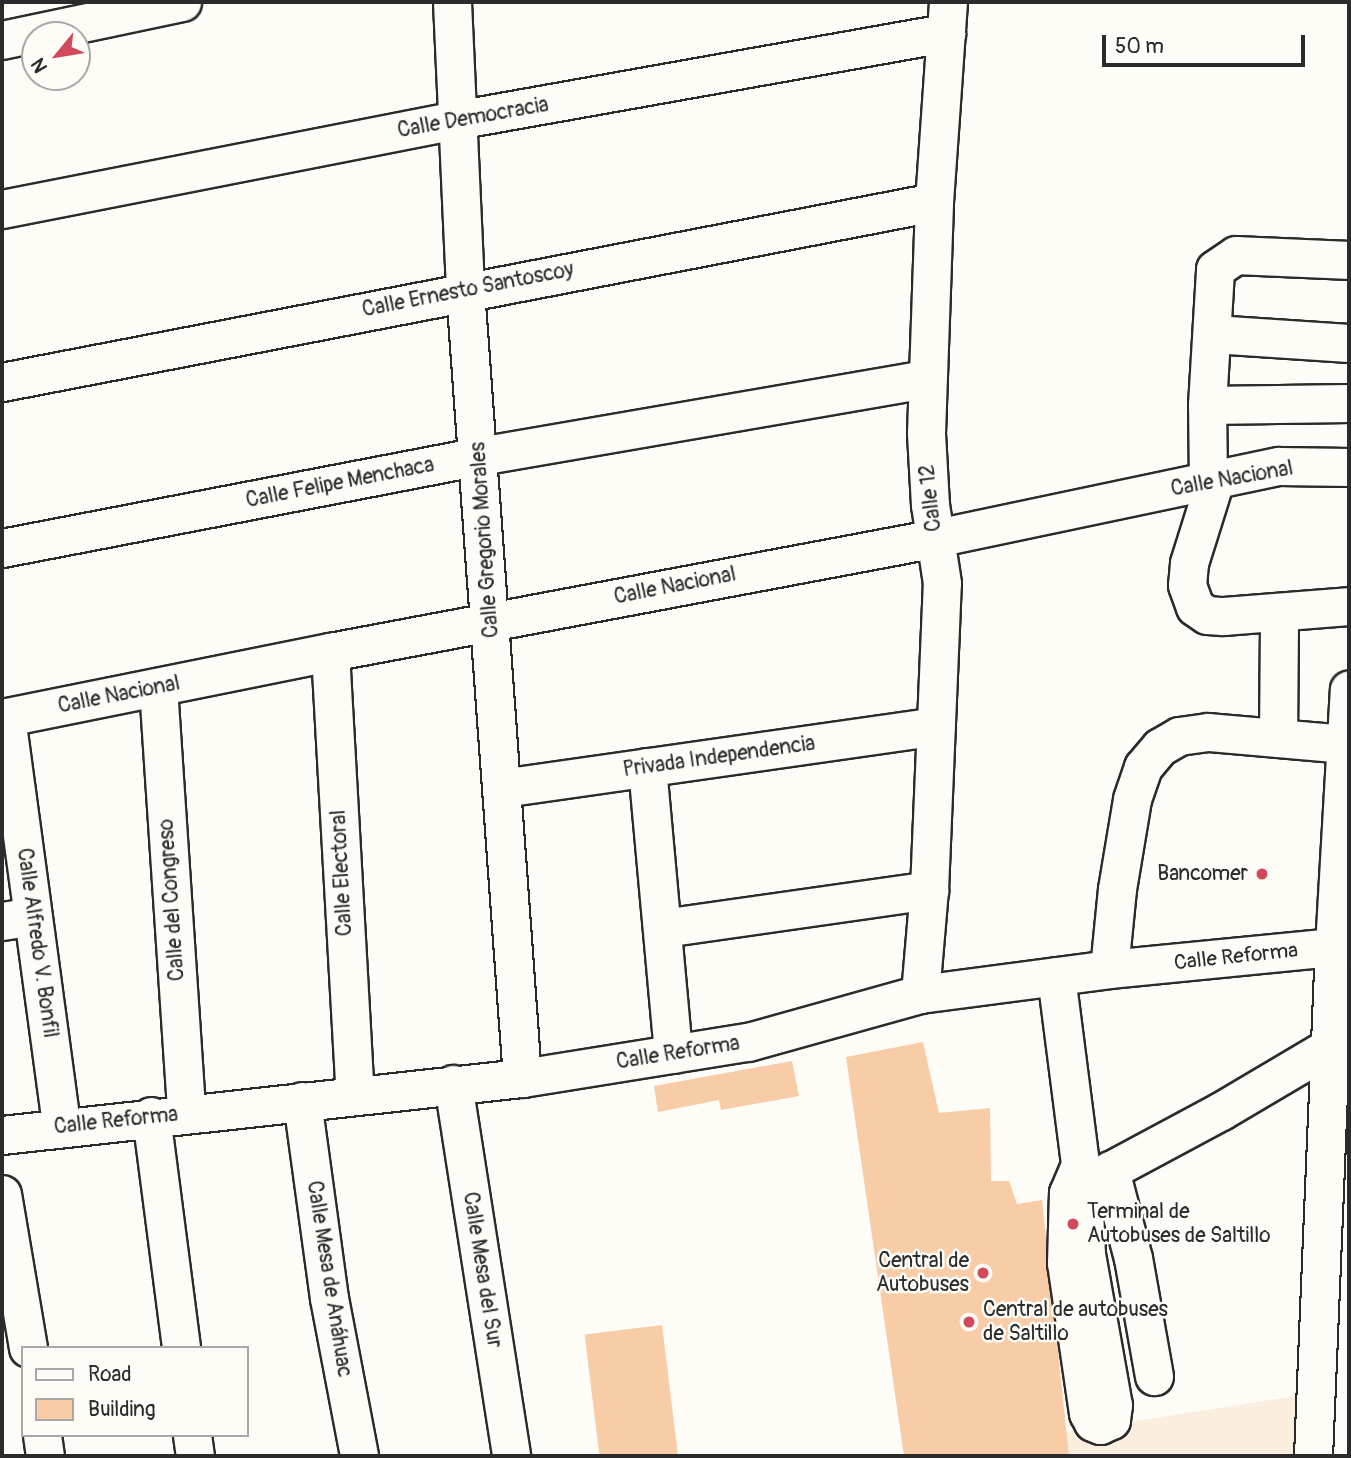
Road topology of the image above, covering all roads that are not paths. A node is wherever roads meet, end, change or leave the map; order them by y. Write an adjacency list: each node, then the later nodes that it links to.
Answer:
1 (182, 2): 4 (street)
2 (452, 2): 5 (street, Calle Gregorio Morales)
3 (947, 17): 5 (street, Calle Democracia); 6 (street, Calle 12)
4 (2, 40)
5 (456, 120): 7 (street, Calle Democracia); 9 (street, Calle Gregorio Morales)
6 (934, 202): 9 (street, Calle Ernesto Santoscoy); 12 (street, Calle 12)
7 (2, 209)
8 (1349, 260): 10 (street)
9 (465, 290): 13 (street, Calle Ernesto Santoscoy); 16 (street, Calle Gregorio Morales)
10 (1213, 334): 11 (street); 15 (street)
11 (1349, 343)
12 (928, 379): 16 (street, Calle Felipe Menchaca); 19 (street, Calle 12)
13 (2, 382)
14 (1349, 403): 15 (street)
15 (1207, 405): 18 (street)
16 (479, 456): 20 (street, Calle Felipe Menchaca); 23 (street, Calle Gregorio Morales)
17 (1349, 467): 18 (street, Calle Nacional)
18 (1212, 481): 19 (street, Calle Nacional); 22 (street)
19 (936, 538): 23 (street, Calle Nacional); 28 (street, Calle 12)
20 (2, 548)
21 (1349, 606): 22 (street)
22 (1279, 612): 29 (street)
23 (491, 622): 24 (street, Calle Nacional); 32 (street, Calle Gregorio Morales)
24 (330, 652): 25 (street, Calle Nacional); 44 (street, Calle Electoral)
25 (158, 687): 27 (street, Calle Nacional); 46 (street, Calle del Congreso)
26 (1349, 689): 30 (street)
27 (4, 718): 34 (street, Calle Alfredo V. Bonfil)
28 (936, 726): 31 (street, Privada Independencia); 33 (street, Calle 12)
29 (1278, 738): 30 (street); 37 (street)
30 (1344, 744): 36 (street)
31 (647, 767): 32 (street, Privada Independencia); 35 (street)
32 (502, 788): 42 (street, Calle Gregorio Morales)
33 (929, 890): 35 (street); 39 (street, Calle 12)
34 (17, 918): 47 (street, Calle Alfredo V. Bonfil)
35 (663, 928): 41 (street)
36 (1344, 949): 37 (street, Calle Reforma); 40 (street)
37 (1109, 969): 38 (street, Calle Reforma)
38 (1056, 976): 39 (street, Calle Reforma); 49 (street)
39 (920, 994): 41 (street, Calle Reforma)
40 (1341, 1040): 49 (street); 60 (street)
41 (673, 1054): 42 (street, Calle Reforma)
42 (522, 1078): 43 (street, Calle Reforma)
43 (453, 1084): 44 (street, Calle Reforma); 59 (street, Calle Mesa del Sur)
44 (355, 1095): 45 (street, Calle Reforma)
45 (302, 1101): 46 (street, Calle Reforma); 58 (street, Calle Mesa de Anáhuac)
46 (169, 1115): 47 (street, Calle Reforma); 52 (street, Calle del Congreso)
47 (61, 1126): 48 (street, Calle Reforma)
48 (2, 1135)
49 (1085, 1179): 49 (street); 53 (street)
50 (2, 1194): 51 (street)
51 (28, 1346)
52 (181, 1346)
53 (1154, 1376)
54 (42, 1437): 56 (street)
55 (192, 1437): 57 (street)
56 (45, 1456)
57 (195, 1456)
58 (359, 1456)
59 (511, 1456)
60 (1313, 1456)

